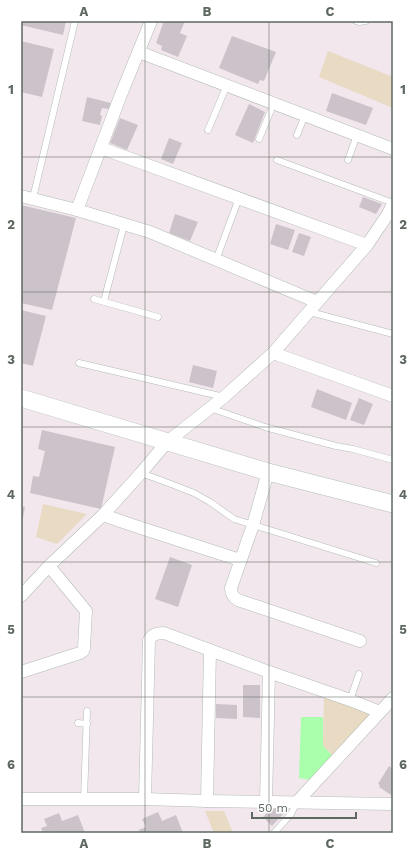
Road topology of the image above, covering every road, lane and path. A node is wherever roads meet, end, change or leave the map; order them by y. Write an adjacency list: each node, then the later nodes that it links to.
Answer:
1 (75, 21): 17 (lane)
2 (151, 21): 5 (street)
3 (356, 21): 4 (lane)
4 (366, 21)
5 (139, 52): 6 (street); 13 (street)
6 (227, 85): 7 (street); 9 (lane)
7 (274, 104): 8 (street); 12 (lane)
8 (305, 115): 10 (lane); 11 (street)
9 (208, 130)
10 (297, 135)
11 (357, 135): 14 (street); 16 (lane)
12 (259, 139)
13 (101, 148): 18 (street); 20 (street)
14 (393, 149)
15 (277, 160): 19 (lane)
16 (348, 160)
17 (27, 197): 20 (street)
18 (239, 198): 22 (street); 23 (lane)
19 (392, 209): 22 (street)
20 (77, 210): 21 (street)
21 (124, 224): 23 (street); 25 (lane)
22 (367, 245): 26 (street)
23 (216, 260): 26 (street)
24 (94, 299): 25 (lane)
25 (104, 301): 27 (lane)
26 (314, 307): 28 (lane); 29 (street)
27 (158, 317)
28 (393, 334)
29 (273, 353): 31 (street); 32 (street)
30 (79, 364): 32 (lane)
31 (393, 396)
32 (224, 397): 34 (street)
33 (21, 398): 35 (street)
34 (210, 408): 35 (street); 36 (lane)
35 (167, 442): 37 (street); 38 (street)
36 (393, 460)
37 (268, 472): 39 (street); 41 (street)
38 (141, 473): 40 (street); 41 (lane)
39 (393, 504)
40 (103, 515): 42 (street); 44 (street)
41 (253, 525): 42 (street); 43 (lane)
42 (240, 560): 46 (street)
43 (376, 563)
44 (49, 566): 45 (street); 48 (street)
45 (21, 596)
46 (360, 641)
47 (210, 650): 49 (street); 58 (street); 60 (street)
48 (21, 672)
49 (269, 672): 52 (street); 61 (street)
50 (359, 674): 52 (lane)
51 (393, 698): 54 (street)
52 (350, 700): 54 (street)
53 (87, 711): 56 (lane)
54 (380, 712): 62 (street)
55 (78, 723): 56 (lane)
56 (87, 724): 59 (lane)
57 (21, 799): 59 (street)
58 (145, 799): 59 (street); 60 (street)
59 (84, 800)
60 (207, 801): 61 (street)
61 (266, 802): 62 (street)
62 (297, 802): 63 (street); 64 (lane)
63 (393, 804)
64 (274, 833)

